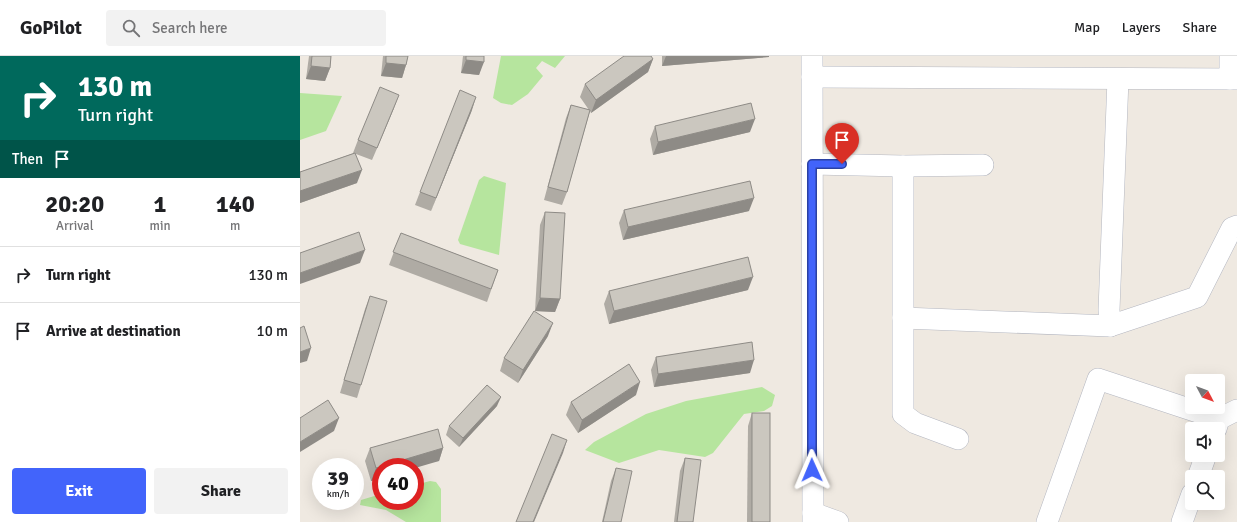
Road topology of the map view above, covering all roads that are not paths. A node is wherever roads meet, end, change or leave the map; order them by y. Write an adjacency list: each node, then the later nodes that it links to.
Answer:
1 (812, 56): 3 (street)
2 (1230, 56): 5 (street)
3 (812, 77): 4 (street); 6 (street)
4 (1118, 79): 5 (street); 11 (street)
5 (1234, 79)
6 (812, 164): 8 (street); 15 (street)
7 (983, 164): 8 (street)
8 (903, 166): 10 (street)
9 (1237, 226): 11 (street)
10 (903, 318): 11 (street); 13 (street)
11 (1110, 326)
12 (1224, 419): 17 (street)
13 (958, 438)
14 (1186, 510): 18 (street)
15 (813, 518): 16 (street)
16 (838, 522)
17 (1047, 522)
18 (1182, 522)

